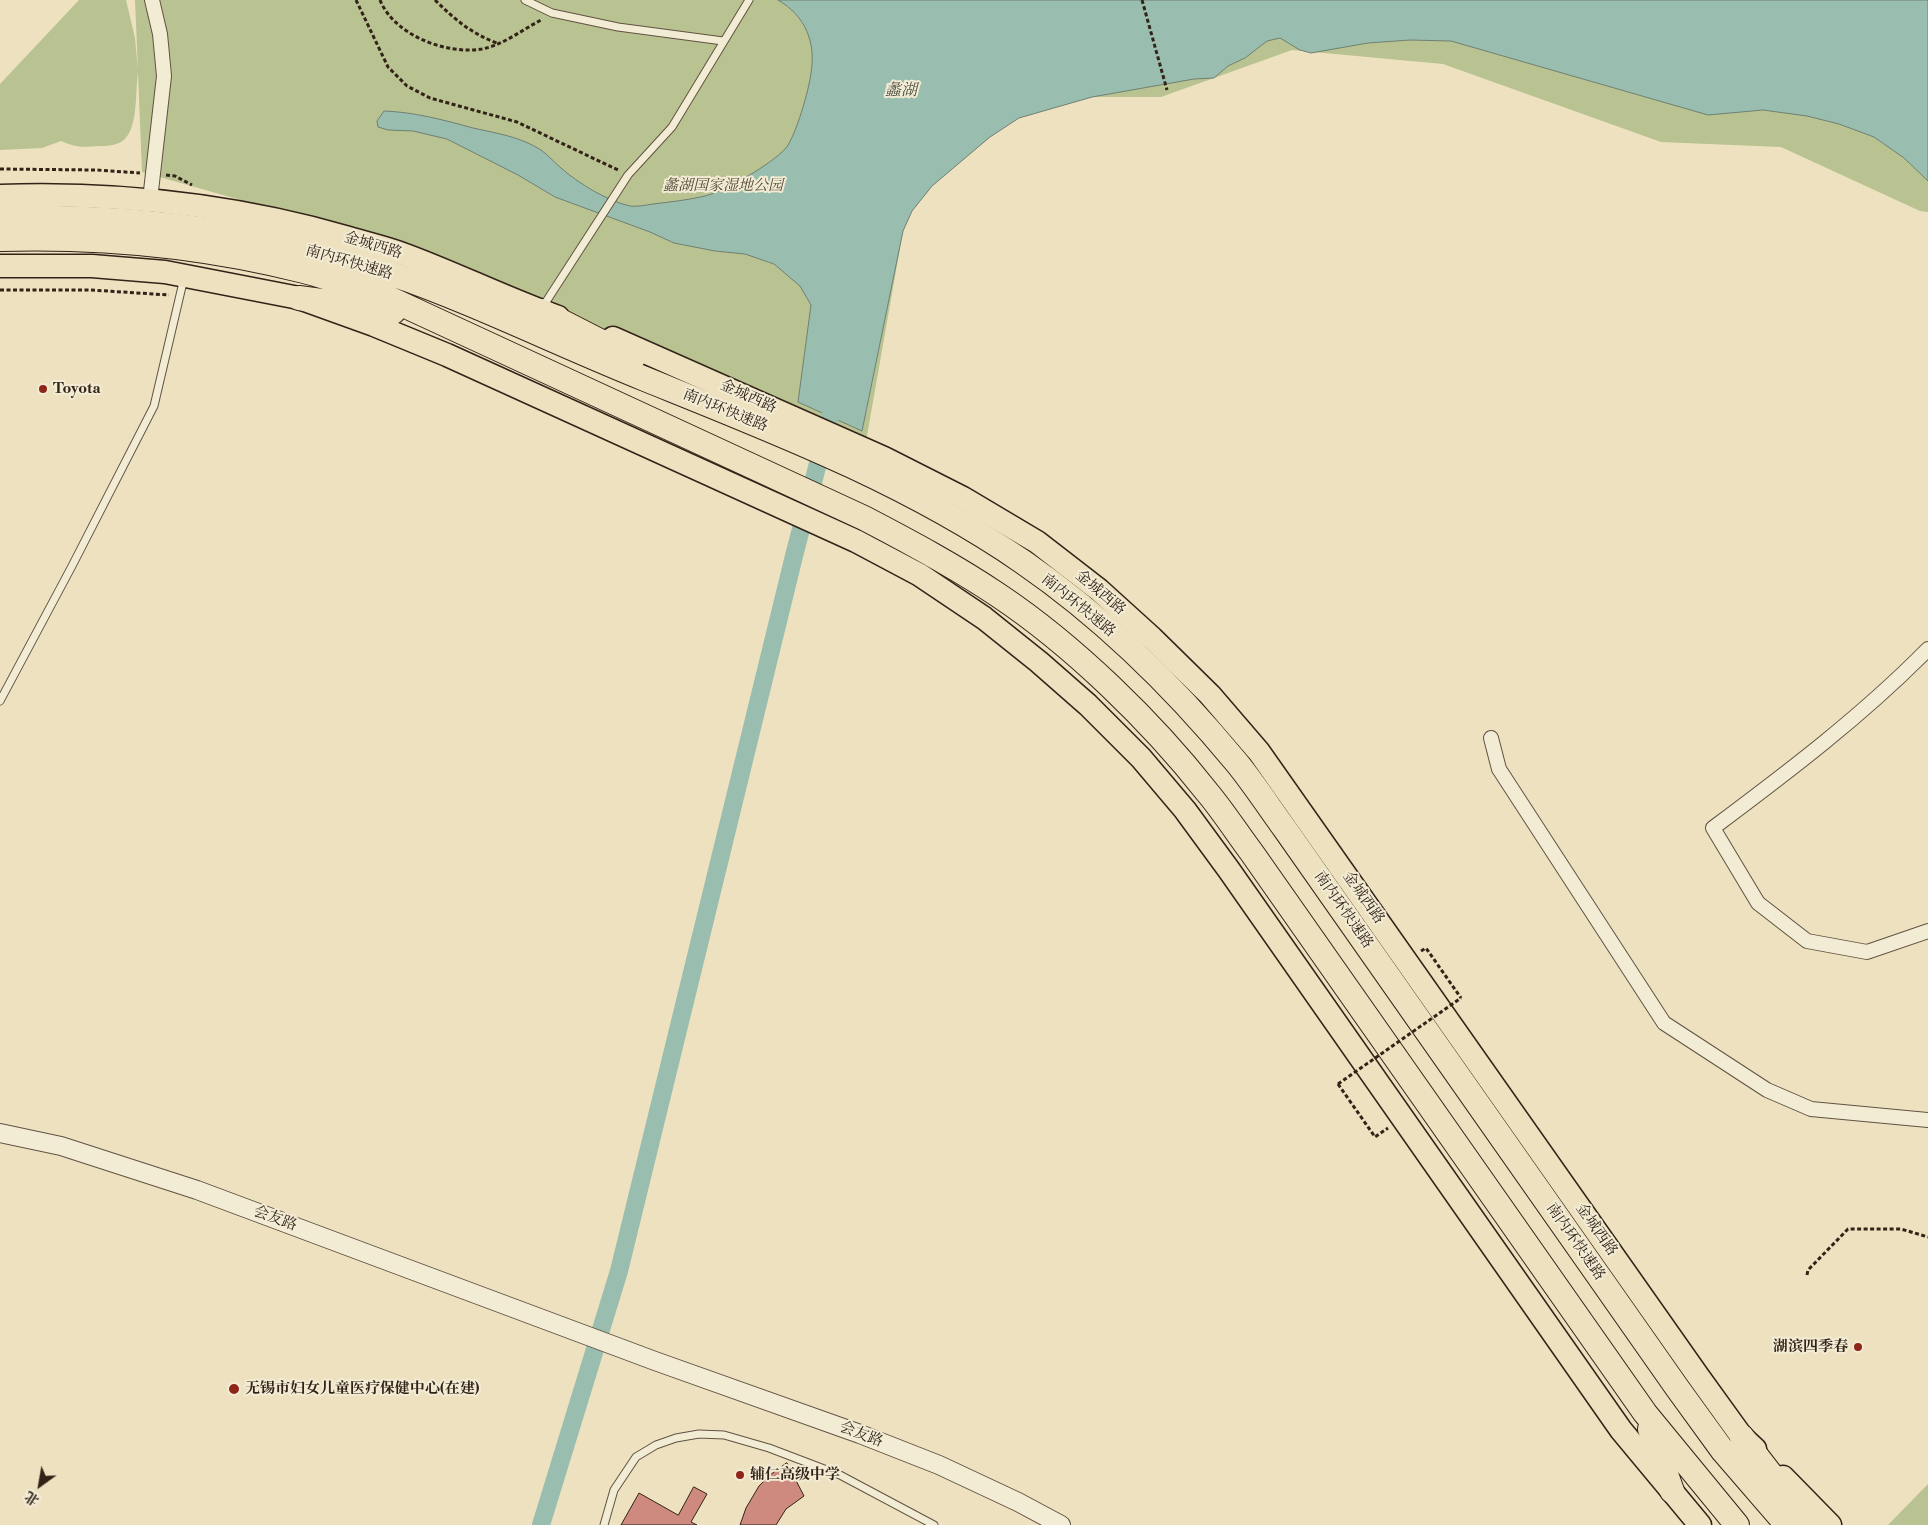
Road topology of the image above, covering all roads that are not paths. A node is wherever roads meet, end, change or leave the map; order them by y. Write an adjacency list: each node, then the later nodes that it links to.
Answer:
1 (152, 0): 6 (street)
2 (525, 0): 4 (lane)
3 (748, 0): 4 (lane)
4 (723, 41): 12 (lane)
5 (0, 196): 6 (main road, 金城西路)
6 (150, 200): 12 (main road, 金城西路)
7 (0, 218): 14 (highway, 南内环快速路)
8 (0, 239): 13 (highway, 南内环快速路)
9 (0, 266): 10 (main road)
10 (182, 285): 11 (main road); 18 (lane)
11 (299, 298): 13 (highway); 16 (main road)
12 (541, 311): 14 (highway)
13 (457, 330): 16 (highway, 南内环快速路)
14 (764, 415): 15 (highway, 南内环快速路)
15 (880, 468): 24 (main road, 金城西路); 31 (highway, 南内环快速路)
16 (745, 477): 23 (highway, 南内环快速路); 25 (main road)
17 (1928, 650): 20 (street)
18 (0, 701)
19 (1491, 738): 21 (street)
20 (1928, 931)
21 (1928, 1120)
22 (0, 1132): 28 (street, 会友路)
23 (1645, 1413): 25 (highway); 30 (highway, 南内环快速路)
24 (1742, 1436): 32 (highway); 33 (main road, 金城西路)
25 (1672, 1491): 29 (main road)
26 (604, 1525): 27 (lane)
27 (934, 1525)
28 (1061, 1525)
29 (1700, 1525)
30 (1737, 1525)
31 (1787, 1525)
32 (1810, 1525)
33 (1830, 1525)

